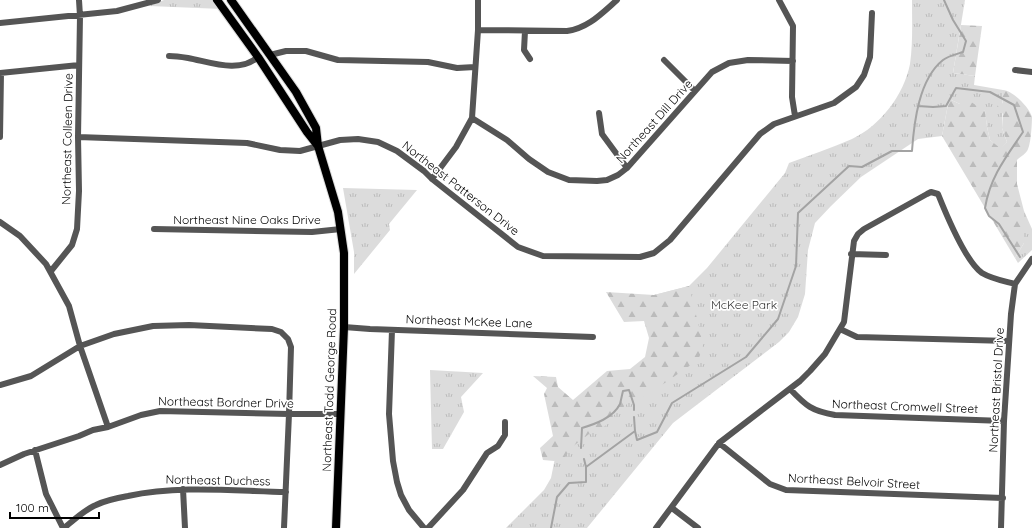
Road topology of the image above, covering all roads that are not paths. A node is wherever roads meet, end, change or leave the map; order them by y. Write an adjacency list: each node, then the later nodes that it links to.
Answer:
1 (79, 0): 9 (street, Northeast Colleen Drive)
2 (158, 0): 9 (street)
3 (217, 0): 15 (main road)
4 (231, 0): 13 (main road)
5 (478, 0): 11 (street)
6 (617, 0): 12 (street)
7 (780, 1): 18 (street)
8 (872, 13): 26 (street, Northeast Patterson Drive)
9 (80, 16): 10 (street); 19 (street, Northeast Colleen Drive)
10 (0, 23)
11 (478, 30): 12 (street); 20 (street)
12 (524, 31): 16 (street)
13 (270, 54): 20 (street); 30 (main road)
14 (169, 56): 15 (street)
15 (258, 58): 30 (main road)
16 (530, 59)
17 (664, 60): 24 (street)
18 (793, 61): 24 (street, Northeast Dill Drive); 26 (street)
19 (79, 65): 23 (street); 29 (street, Northeast Colleen Drive)
20 (475, 67): 27 (street)
21 (1015, 70): 22 (street)
22 (1032, 72)
23 (1, 73): 28 (street)
24 (695, 91): 31 (street, Northeast Dill Drive)
25 (599, 113): 31 (street)
26 (795, 116): 32 (street, Northeast Patterson Drive)
27 (472, 118): 31 (street, Northeast Dill Drive); 32 (street)
28 (0, 137)
29 (78, 137): 30 (street, Northeast Patterson Drive); 39 (street, Northeast Colleen Drive)
30 (318, 146): 32 (street, Northeast Patterson Drive); 35 (main road, Northeast Todd George Road)
31 (627, 168)
32 (432, 179)
33 (0, 222): 39 (street)
34 (154, 229): 35 (street, Northeast Nine Oaks Drive)
35 (341, 229): 41 (main road, Northeast Todd George Road)
36 (851, 254): 37 (street); 40 (street); 42 (street)
37 (886, 255)
38 (1032, 259): 40 (street, Northeast Bristol Drive)
39 (51, 271): 46 (street)
40 (1015, 284): 45 (street, Northeast Bristol Drive)
41 (344, 327): 43 (street, Northeast McKee Lane); 50 (main road, Northeast Todd George Road)
42 (840, 329): 45 (street); 48 (street)
43 (392, 330): 44 (street, Northeast McKee Lane); 65 (street)
44 (593, 337)
45 (1009, 341): 51 (street, Northeast Bristol Drive)
46 (80, 346): 47 (street); 49 (street); 53 (street)
47 (0, 384)
48 (790, 389): 51 (street, Northeast Cromwell Street); 54 (street)
49 (290, 414): 50 (street, Northeast Bordner Drive); 53 (street, Northeast Bordner Drive); 58 (street)
50 (340, 414): 64 (main road, Northeast Todd George Road)
51 (1004, 421): 59 (street, Northeast Bristol Drive)
52 (505, 422): 66 (street)
53 (108, 427): 55 (street, Northeast Bordner Drive)
54 (719, 443): 59 (street, Northeast Belvoir Street); 60 (street)
55 (35, 450): 56 (street, Northeast Bordner Drive); 61 (street)
56 (0, 465)
57 (183, 489): 58 (street, Northeast Duchess); 61 (street, Northeast Duchess); 62 (street)
58 (286, 492): 63 (street)
59 (1003, 498): 69 (street, Northeast Bristol Drive)
60 (672, 508): 67 (street); 68 (street)
61 (64, 528)
62 (185, 528)
63 (284, 528)
64 (336, 528)
65 (424, 528)
66 (428, 528)
67 (656, 528)
68 (698, 528)
69 (1002, 528)

